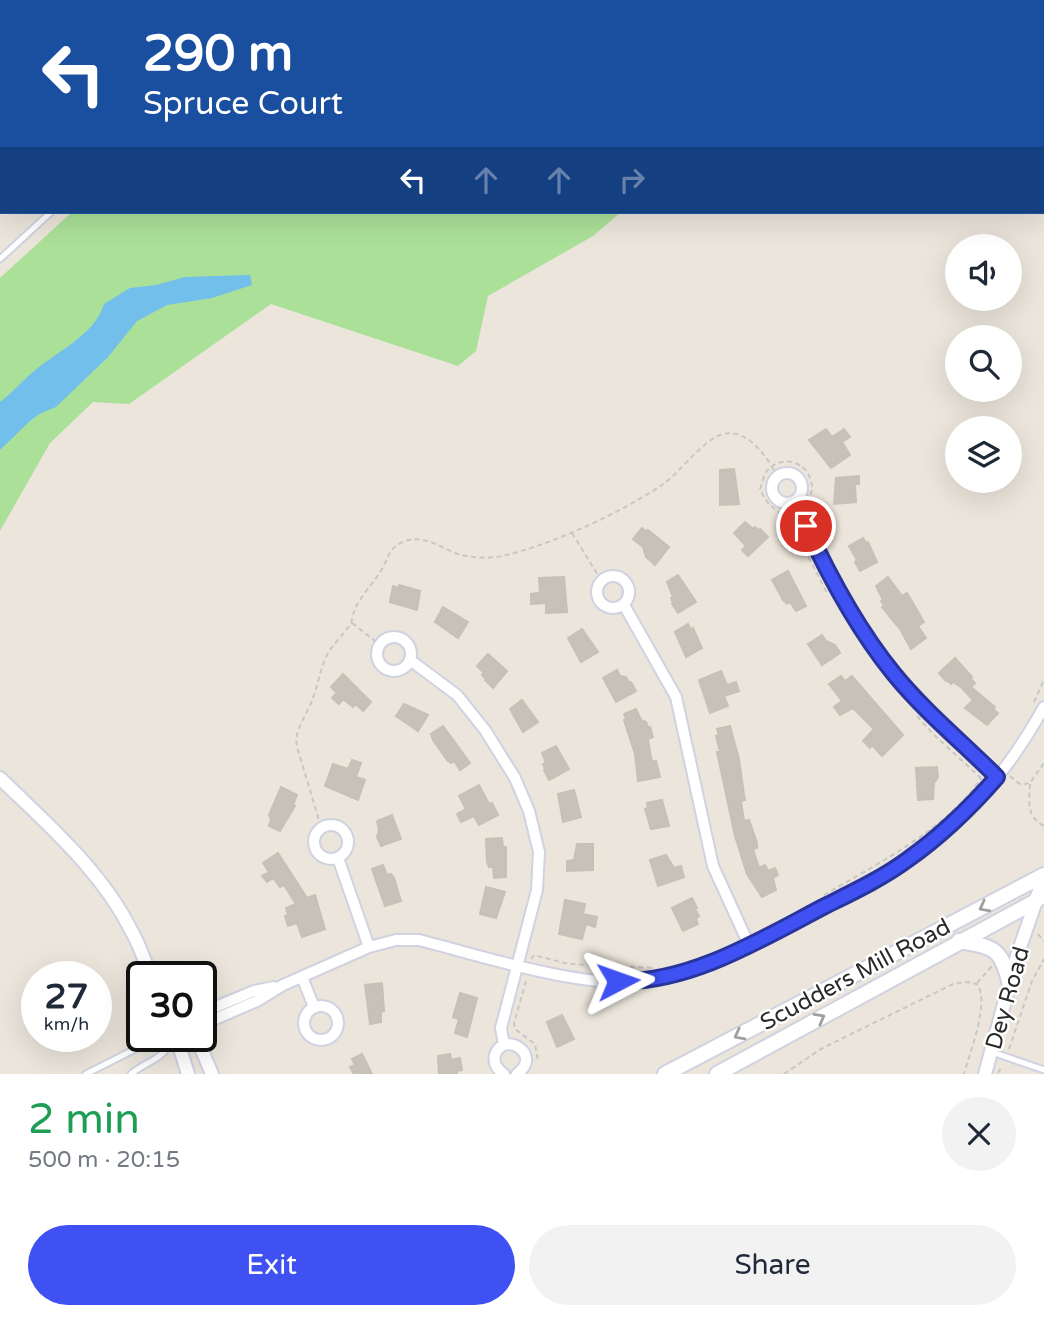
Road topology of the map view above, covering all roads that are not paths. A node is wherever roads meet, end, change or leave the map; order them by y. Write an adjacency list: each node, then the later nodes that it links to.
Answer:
1 (49, 214): 2 (lane)
2 (0, 259)
3 (794, 502): 3 (street); 7 (street)
4 (624, 604): 4 (street); 14 (street)
5 (410, 660): 5 (street); 17 (street)
6 (1039, 705): 7 (street)
7 (1000, 773): 14 (street)
8 (0, 778): 16 (street)
9 (338, 858): 9 (street); 15 (street)
10 (1044, 875): 37 (main road, Scudders Mill Road, one-way to 37)
11 (1044, 882): 12 (main road, Dey Road)
12 (1040, 899): 13 (main road, Scudders Mill Road); 20 (street, Dey Road)
13 (959, 942): 20 (main road); 38 (main road, Scudders Mill Road, one-way to 13)
14 (749, 945): 17 (street)
15 (369, 947): 17 (street); 18 (street)
16 (145, 961)
17 (519, 965): 24 (street)
18 (302, 976): 19 (street); 22 (street)
19 (284, 985): 21 (street); 23 (street)
20 (1010, 985): 29 (street, Dey Road)
21 (217, 1006)
22 (314, 1007)
23 (217, 1018)
24 (505, 1045): 35 (street); 36 (street)
25 (129, 1052): 31 (lane)
26 (165, 1052): 32 (lane)
27 (180, 1052): 33 (street)
28 (203, 1052): 34 (street)
29 (992, 1052): 30 (lane); 39 (street, Dey Road)
30 (1044, 1070)
31 (86, 1074)
32 (131, 1074)
33 (188, 1074)
34 (212, 1074)
35 (504, 1074)
36 (517, 1074)
37 (666, 1074)
38 (717, 1074)
39 (985, 1074)

